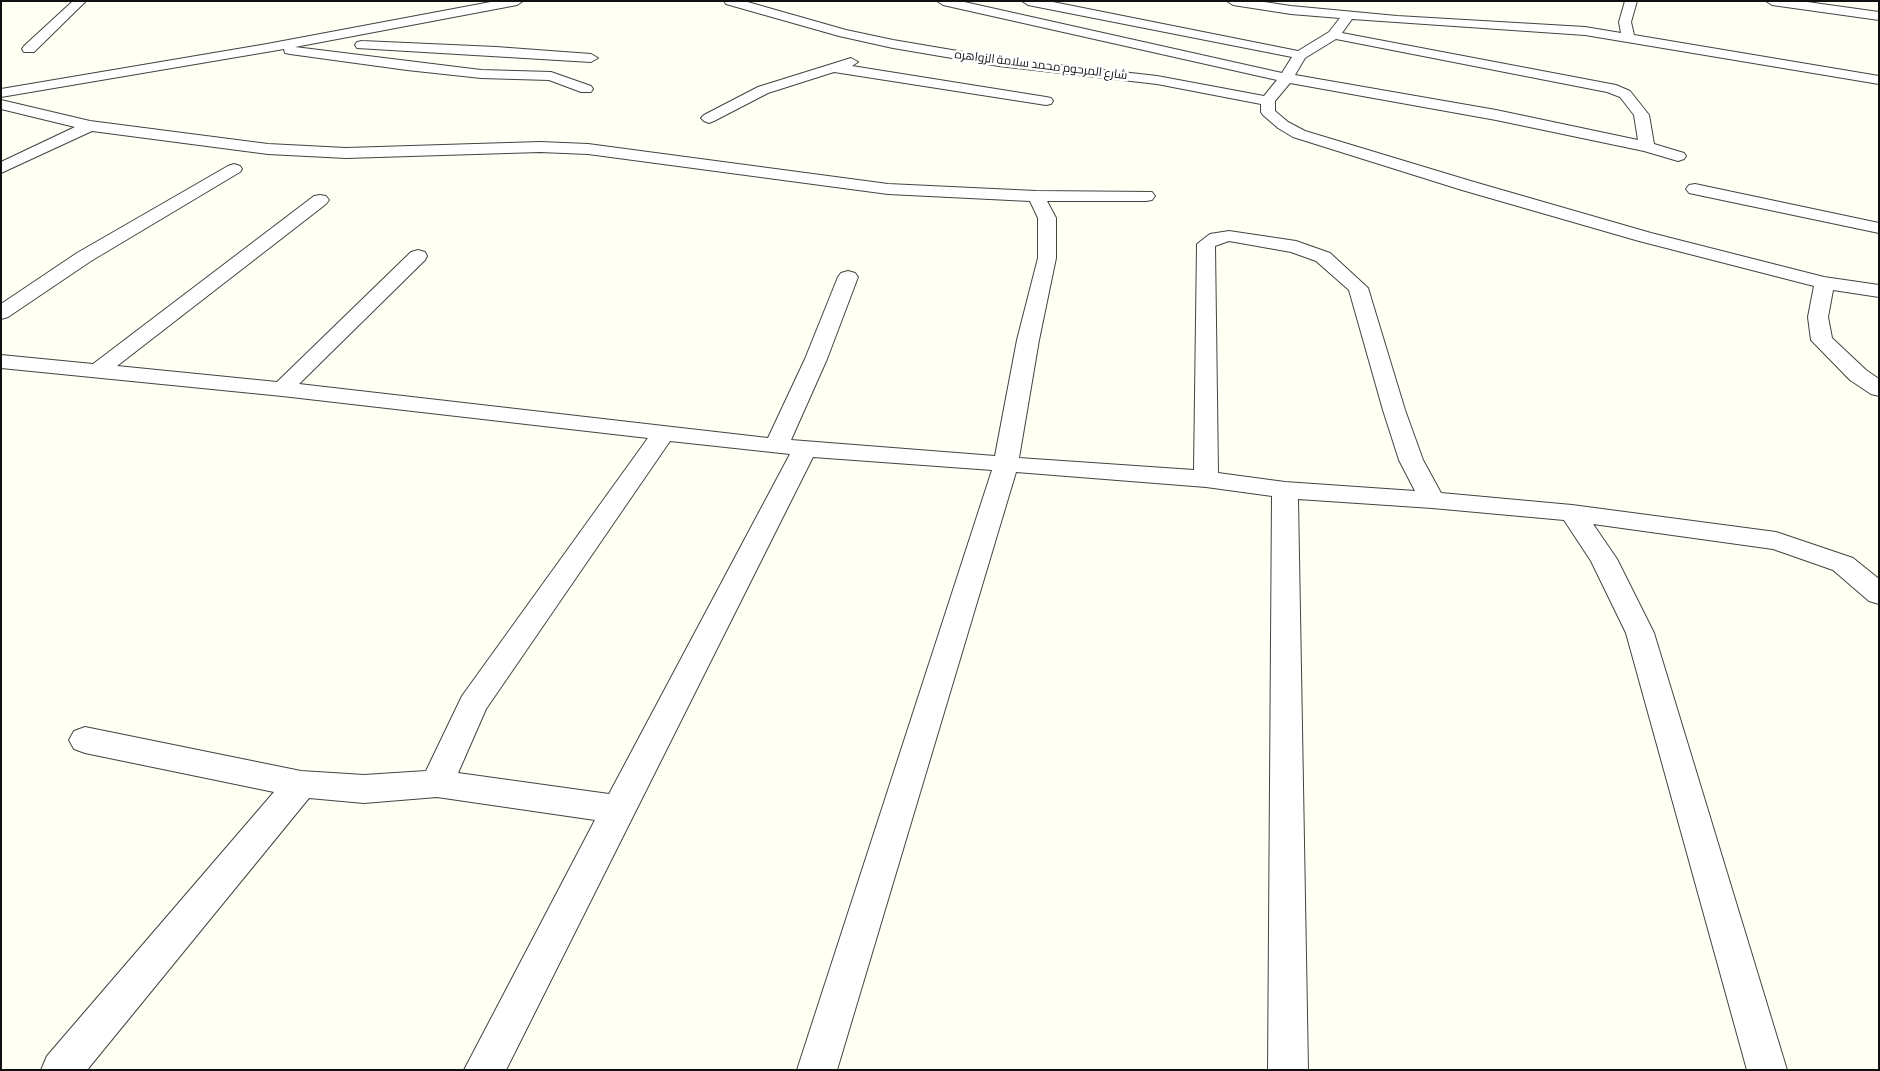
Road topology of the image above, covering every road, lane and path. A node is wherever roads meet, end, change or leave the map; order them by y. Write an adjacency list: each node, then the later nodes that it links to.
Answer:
1 (80, 1): 16 (street)
2 (517, 1): 13 (street)
3 (732, 1): 14 (street, شارع المرحوم محمد سلامة الزواهره)
4 (943, 1): 21 (street)
5 (1028, 1): 17 (street)
6 (1233, 1): 9 (street)
7 (1630, 1): 12 (street)
8 (1772, 1): 10 (street)
9 (1349, 15): 11 (street); 12 (street)
10 (1879, 16)
11 (1334, 35): 17 (street); 29 (street)
12 (1628, 37): 20 (street)
13 (314, 38): 15 (street); 18 (street)
14 (893, 44): 19 (street); 25 (street, شارع المرحوم محمد سلامة الزواهره)
15 (267, 48): 22 (street); 23 (street)
16 (29, 49)
17 (1300, 55): 21 (street)
18 (591, 58)
19 (836, 68): 24 (street); 27 (street)
20 (1877, 76)
21 (1286, 78): 25 (street); 29 (street)
22 (586, 88)
23 (1, 93)
24 (1046, 101)
25 (1268, 101): 40 (street)
26 (1, 104): 28 (street)
27 (709, 118)
28 (90, 126): 31 (street); 34 (street)
29 (1647, 147): 30 (street)
30 (1678, 156)
31 (1, 168)
32 (234, 169): 42 (street)
33 (1695, 189): 37 (street)
34 (1036, 196): 35 (street); 49 (street)
35 (1146, 196)
36 (320, 200): 44 (street)
37 (1879, 228)
38 (418, 256): 45 (street)
39 (848, 277): 48 (street)
40 (1824, 283): 41 (street); 46 (street)
41 (1879, 291)
42 (1, 313)
43 (1, 361): 44 (street)
44 (97, 371): 45 (street)
45 (282, 389): 47 (street)
46 (1879, 389)
47 (664, 432): 48 (street); 57 (street)
48 (791, 448): 49 (street); 58 (street)
49 (1006, 464): 50 (street); 61 (street)
50 (1206, 479): 51 (street); 52 (street)
51 (1285, 490): 52 (street); 62 (street)
52 (1432, 500): 53 (street)
53 (1572, 513): 54 (street); 63 (street)
54 (1879, 594)
55 (85, 740): 56 (street)
56 (301, 784): 57 (street); 59 (street)
57 (437, 784): 58 (street)
58 (618, 809): 60 (street)
59 (61, 1070)
60 (484, 1070)
61 (817, 1070)
62 (1288, 1070)
63 (1767, 1070)

